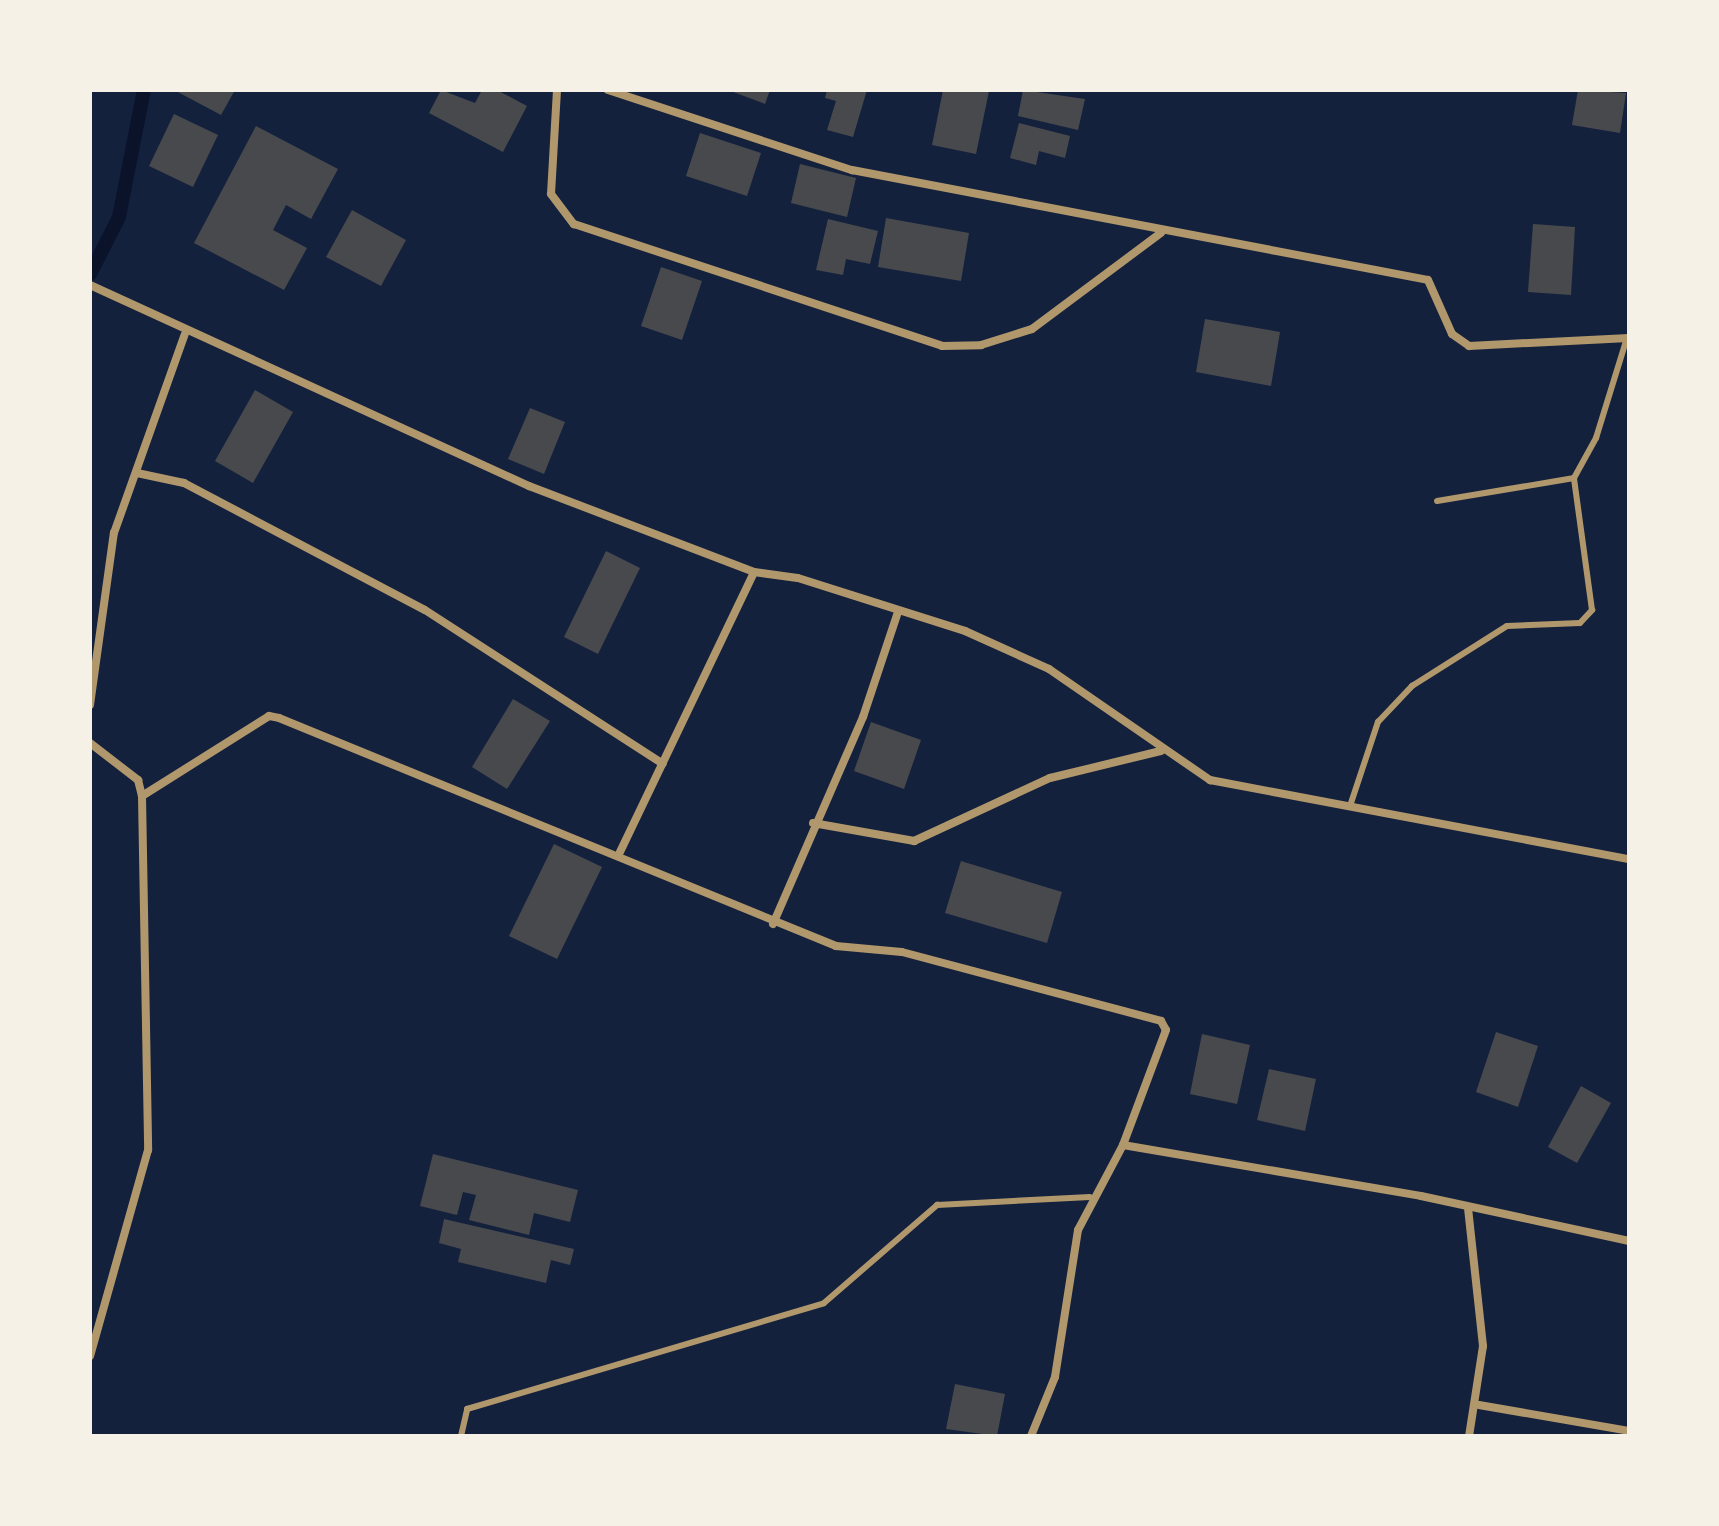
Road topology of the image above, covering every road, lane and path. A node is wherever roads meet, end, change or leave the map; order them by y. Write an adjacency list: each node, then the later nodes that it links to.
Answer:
1 (557, 90): 3 (street)
2 (608, 90): 3 (street)
3 (1161, 233): 6 (street)
4 (90, 285): 5 (street)
5 (185, 334): 7 (street); 10 (street)
6 (1628, 338): 8 (lane)
7 (137, 473): 12 (street); 15 (street)
8 (1574, 478): 9 (lane); 17 (lane)
9 (1437, 501)
10 (754, 572): 11 (street); 15 (street)
11 (898, 612): 14 (street); 18 (street)
12 (90, 705)
13 (90, 743): 16 (street)
14 (1161, 751): 17 (street); 18 (street)
15 (663, 764): 19 (street)
16 (142, 796): 19 (street); 26 (street)
17 (1350, 806): 20 (street)
18 (813, 823): 21 (street)
19 (620, 852): 21 (street)
20 (1629, 859)
21 (773, 924): 22 (street)
22 (1123, 1145): 23 (street); 24 (street)
23 (1090, 1197): 29 (lane); 30 (street)
24 (1468, 1208): 25 (street); 27 (street)
25 (1629, 1241)
26 (90, 1356)
27 (1479, 1405): 28 (street); 31 (street)
28 (1629, 1431)
29 (461, 1436)
30 (1031, 1436)
31 (1469, 1436)

